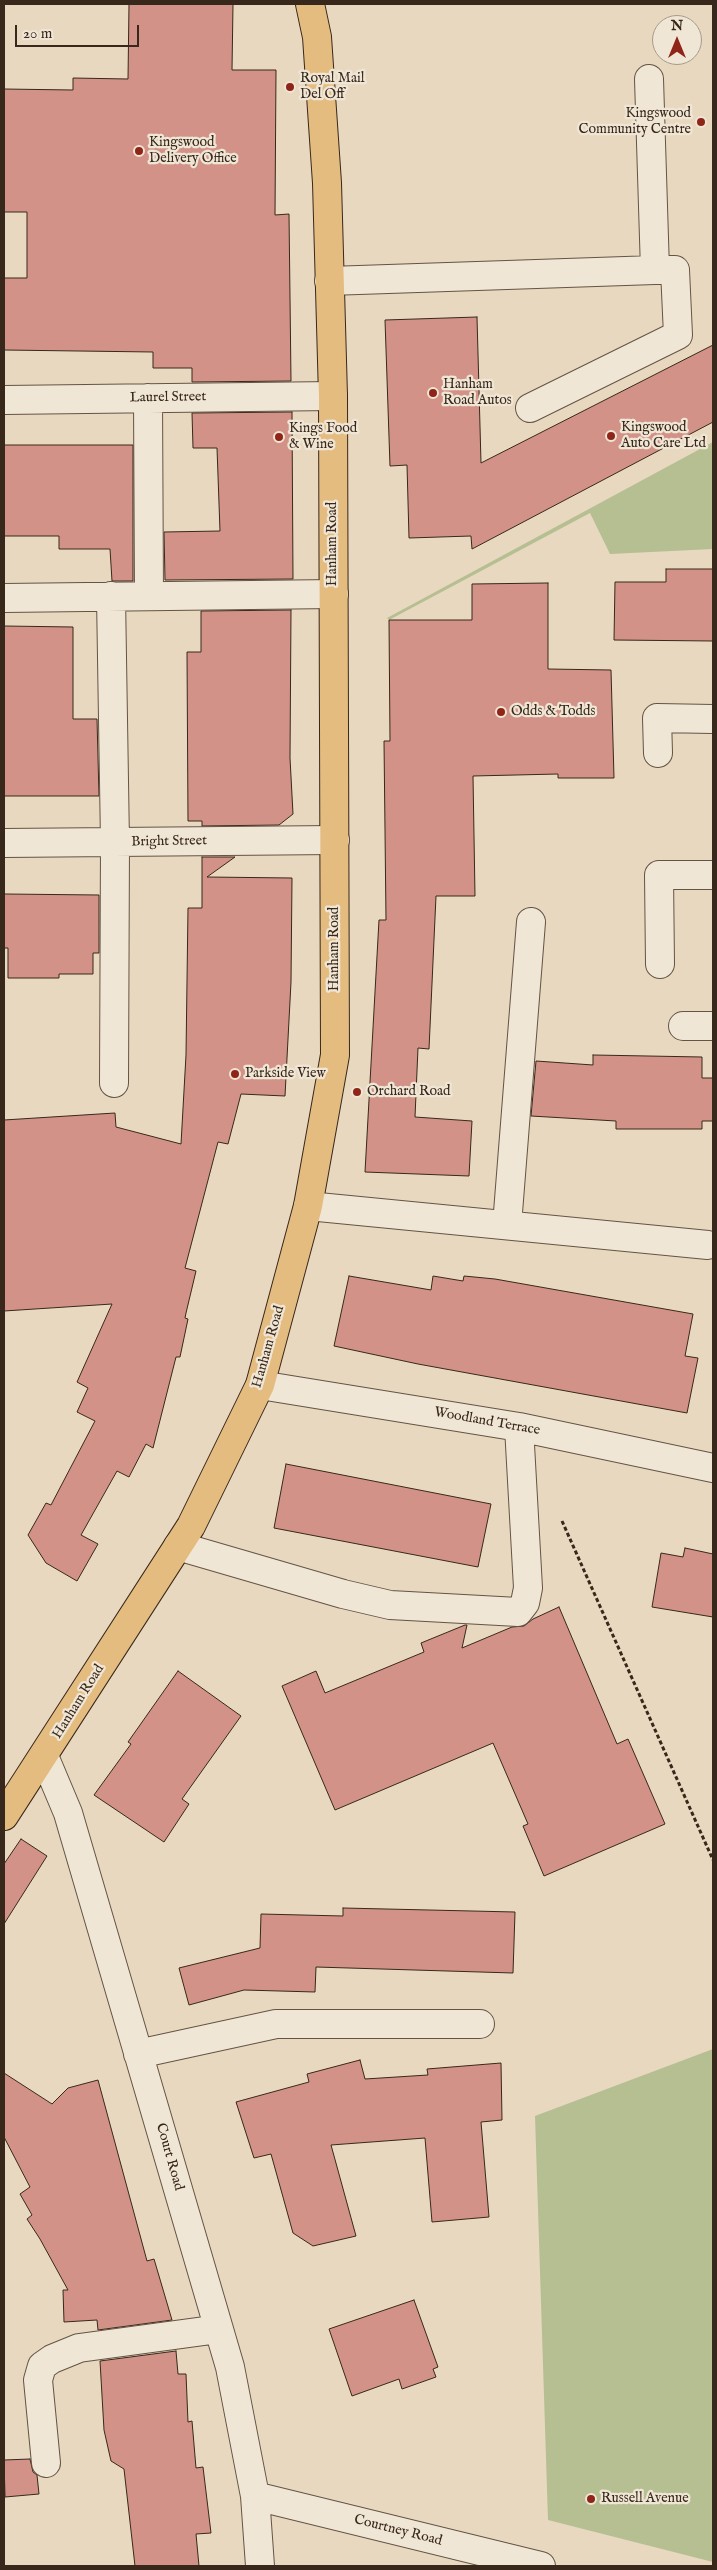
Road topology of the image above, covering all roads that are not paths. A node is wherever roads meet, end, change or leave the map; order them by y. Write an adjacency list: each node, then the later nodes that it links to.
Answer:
1 (310, 4): 4 (main road, Hanham Road)
2 (649, 80): 3 (street)
3 (655, 270): 4 (street); 8 (street)
4 (329, 280): 5 (main road, Hanham Road)
5 (333, 396): 6 (street, Laurel Street); 9 (main road, Hanham Road)
6 (148, 398): 7 (street, Laurel Street); 11 (street)
7 (4, 400)
8 (530, 408)
9 (334, 594): 11 (street); 15 (main road, Hanham Road)
10 (111, 596): 11 (street); 12 (street); 17 (street)
11 (149, 596)
12 (4, 598)
13 (713, 719): 14 (street)
14 (658, 753)
15 (335, 840): 17 (street, Bright Street); 24 (main road, Hanham Road)
16 (4, 843): 17 (street, Bright Street)
17 (115, 843): 23 (street)
18 (713, 875): 20 (street)
19 (531, 922): 25 (street)
20 (660, 964)
21 (683, 1026): 22 (street)
22 (713, 1026)
23 (114, 1083)
24 (308, 1206): 25 (street); 27 (main road, Hanham Road)
25 (507, 1225): 26 (street)
26 (708, 1244)
27 (260, 1385): 28 (street, Woodland Terrace); 30 (main road, Hanham Road)
28 (520, 1427): 29 (street, Woodland Terrace); 30 (street)
29 (713, 1468)
30 (178, 1546): 31 (main road, Hanham Road)
31 (44, 1756): 32 (main road, Hanham Road); 34 (street, Court Road)
32 (4, 1816)
33 (480, 2024): 34 (street)
34 (138, 2054): 35 (street, Court Road)
35 (219, 2329): 36 (street); 37 (street, Court Road)
36 (46, 2463)
37 (255, 2496): 38 (street, Court Road); 39 (street, Courtney Road)
38 (260, 2566)
39 (541, 2566)

